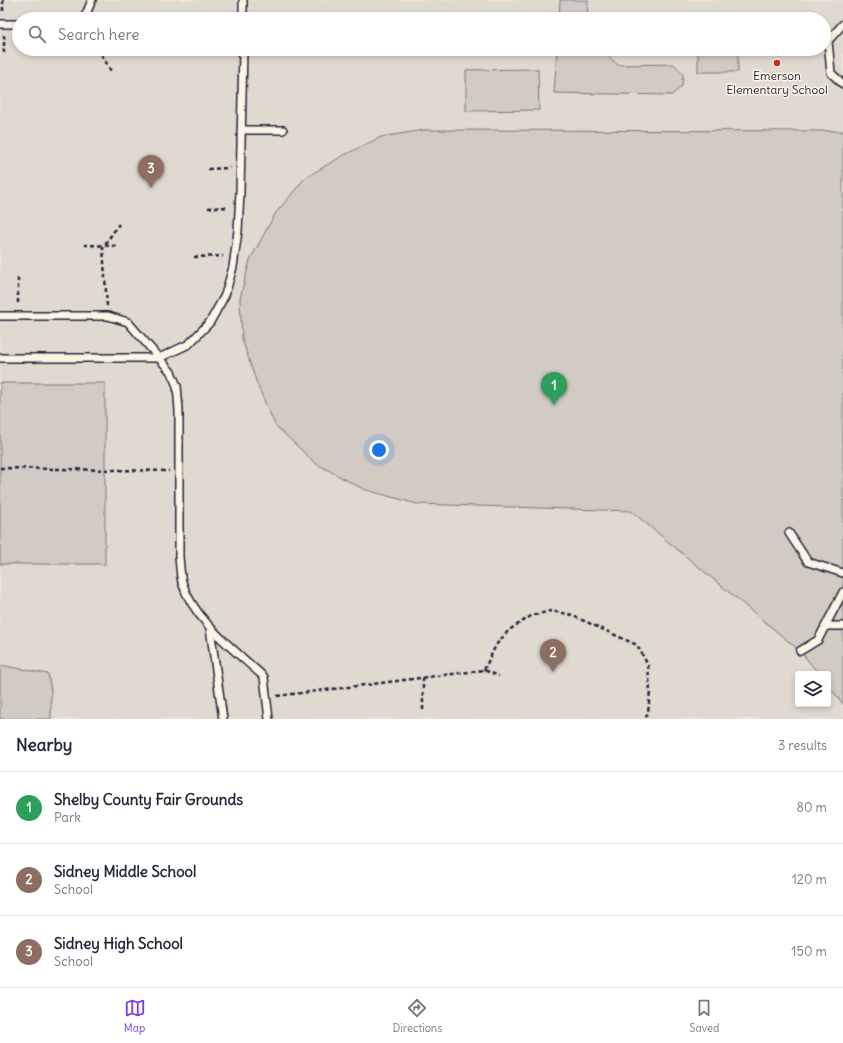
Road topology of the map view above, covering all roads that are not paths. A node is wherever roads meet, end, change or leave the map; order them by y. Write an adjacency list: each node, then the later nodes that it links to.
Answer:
1 (92, 0): 3 (lane)
2 (243, 0): 4 (lane)
3 (87, 12)
4 (243, 12)
5 (0, 24): 6 (lane)
6 (12, 24)
7 (843, 24): 8 (lane)
8 (831, 38)
9 (243, 56): 12 (lane)
10 (829, 56): 11 (lane)
11 (843, 84)
12 (241, 130): 13 (lane); 16 (lane)
13 (284, 130)
14 (0, 316): 16 (lane)
15 (0, 358): 16 (lane)
16 (159, 358): 22 (lane)
17 (789, 533): 18 (lane)
18 (843, 573)
19 (843, 592): 20 (lane)
20 (826, 626): 21 (lane); 23 (lane)
21 (843, 626)
22 (210, 628): 24 (lane); 25 (lane)
23 (800, 651)
24 (224, 719)
25 (269, 719)

